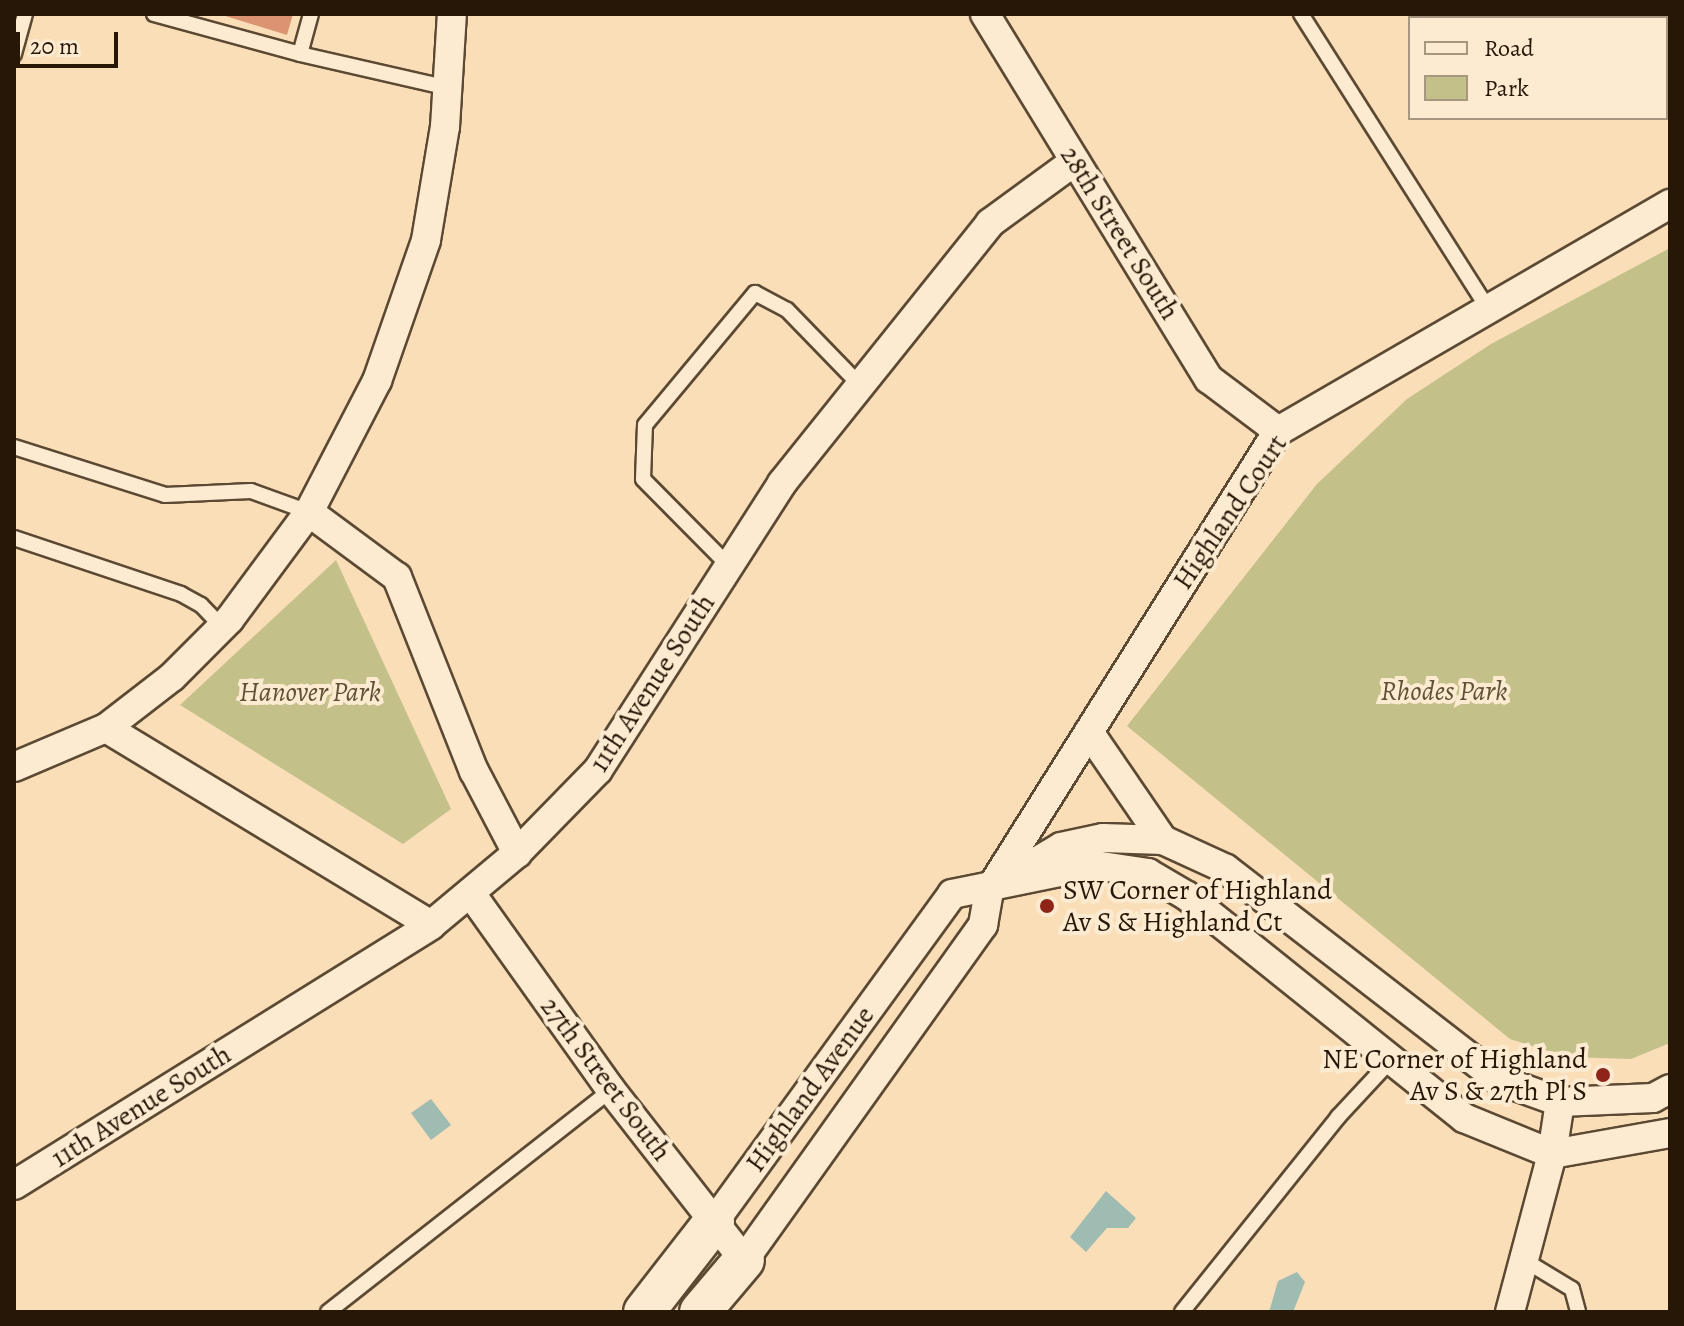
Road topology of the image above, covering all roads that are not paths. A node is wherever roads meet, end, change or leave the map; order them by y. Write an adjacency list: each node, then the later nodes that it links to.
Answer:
1 (25, 14): 7 (lane)
2 (154, 14): 8 (lane)
3 (311, 14): 8 (lane)
4 (452, 14): 9 (street)
5 (985, 14): 10 (street, 28th Street South)
6 (1301, 14): 12 (lane)
7 (14, 54)
8 (300, 54): 9 (lane)
9 (448, 88): 16 (street)
10 (1075, 161): 13 (street, 11th Avenue South); 14 (street, 28th Street South)
11 (1670, 204): 12 (street, Highland Court)
12 (1489, 310): 14 (street, Highland Court)
13 (860, 385): 18 (street, 11th Avenue South); 18 (lane)
14 (1278, 431): 21 (street, Highland Court)
15 (14, 447): 16 (lane)
16 (309, 512): 19 (street); 24 (street)
17 (14, 538): 19 (lane)
18 (729, 566): 24 (street, 11th Avenue South)
19 (222, 627): 20 (street)
20 (106, 728): 22 (street); 27 (street)
21 (1089, 732): 23 (street); 25 (street, Highland Court)
22 (14, 767)
23 (1163, 840): 25 (street, Highland Avenue); 31 (street, Highland Avenue)
24 (517, 853): 26 (street, 11th Avenue South)
25 (989, 891): 28 (street, Highland Avenue); 35 (street, Highland Avenue); 36 (street, Highland Avenue)
26 (472, 895): 27 (street, 11th Avenue South); 30 (street, 27th Street South)
27 (431, 925): 34 (street, 11th Avenue South)
28 (1390, 1061): 33 (street, Highland Avenue); 41 (lane)
29 (1670, 1089): 31 (street, Highland Avenue)
30 (611, 1090): 35 (street, 27th Street South); 38 (lane)
31 (1560, 1102): 33 (street)
32 (1670, 1133): 33 (street)
33 (1552, 1154): 37 (street)
34 (14, 1185)
35 (714, 1222): 36 (street, 27th Street South); 39 (street, Highland Avenue)
36 (744, 1260): 40 (street, Highland Avenue)
37 (1524, 1260): 42 (street); 43 (lane)
38 (328, 1312)
39 (644, 1312)
40 (700, 1312)
41 (1182, 1312)
42 (1510, 1312)
43 (1578, 1312)

